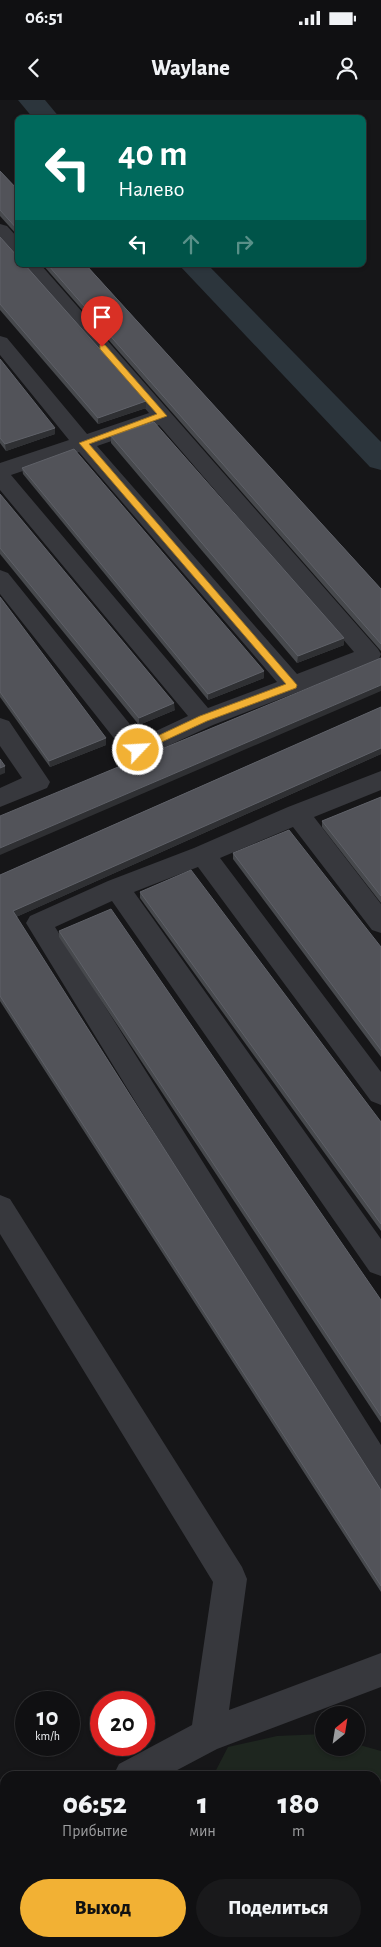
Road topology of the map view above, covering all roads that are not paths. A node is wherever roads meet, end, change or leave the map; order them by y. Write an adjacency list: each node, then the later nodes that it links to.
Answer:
1 (0, 230): 2 (street)
2 (15, 247)
3 (32, 267): 5 (street)
4 (0, 342): 6 (street)
5 (162, 416): 6 (street); 10 (street)
6 (83, 443): 7 (street); 10 (street)
7 (0, 471)
8 (0, 476): 11 (street)
9 (0, 578): 11 (street)
10 (292, 685): 11 (street)
11 (204, 719)
12 (0, 727): 14 (street)
13 (381, 780): 15 (street)
14 (0, 798)
15 (297, 814): 16 (street); 18 (street)
16 (203, 855): 17 (street); 19 (street)
17 (117, 888): 21 (street); 22 (street)
18 (381, 923)
19 (381, 1093)
20 (0, 1208): 24 (street)
21 (381, 1263)
22 (381, 1474)
23 (379, 1674): 24 (street)
24 (208, 1735): 25 (street)
25 (147, 1771)

